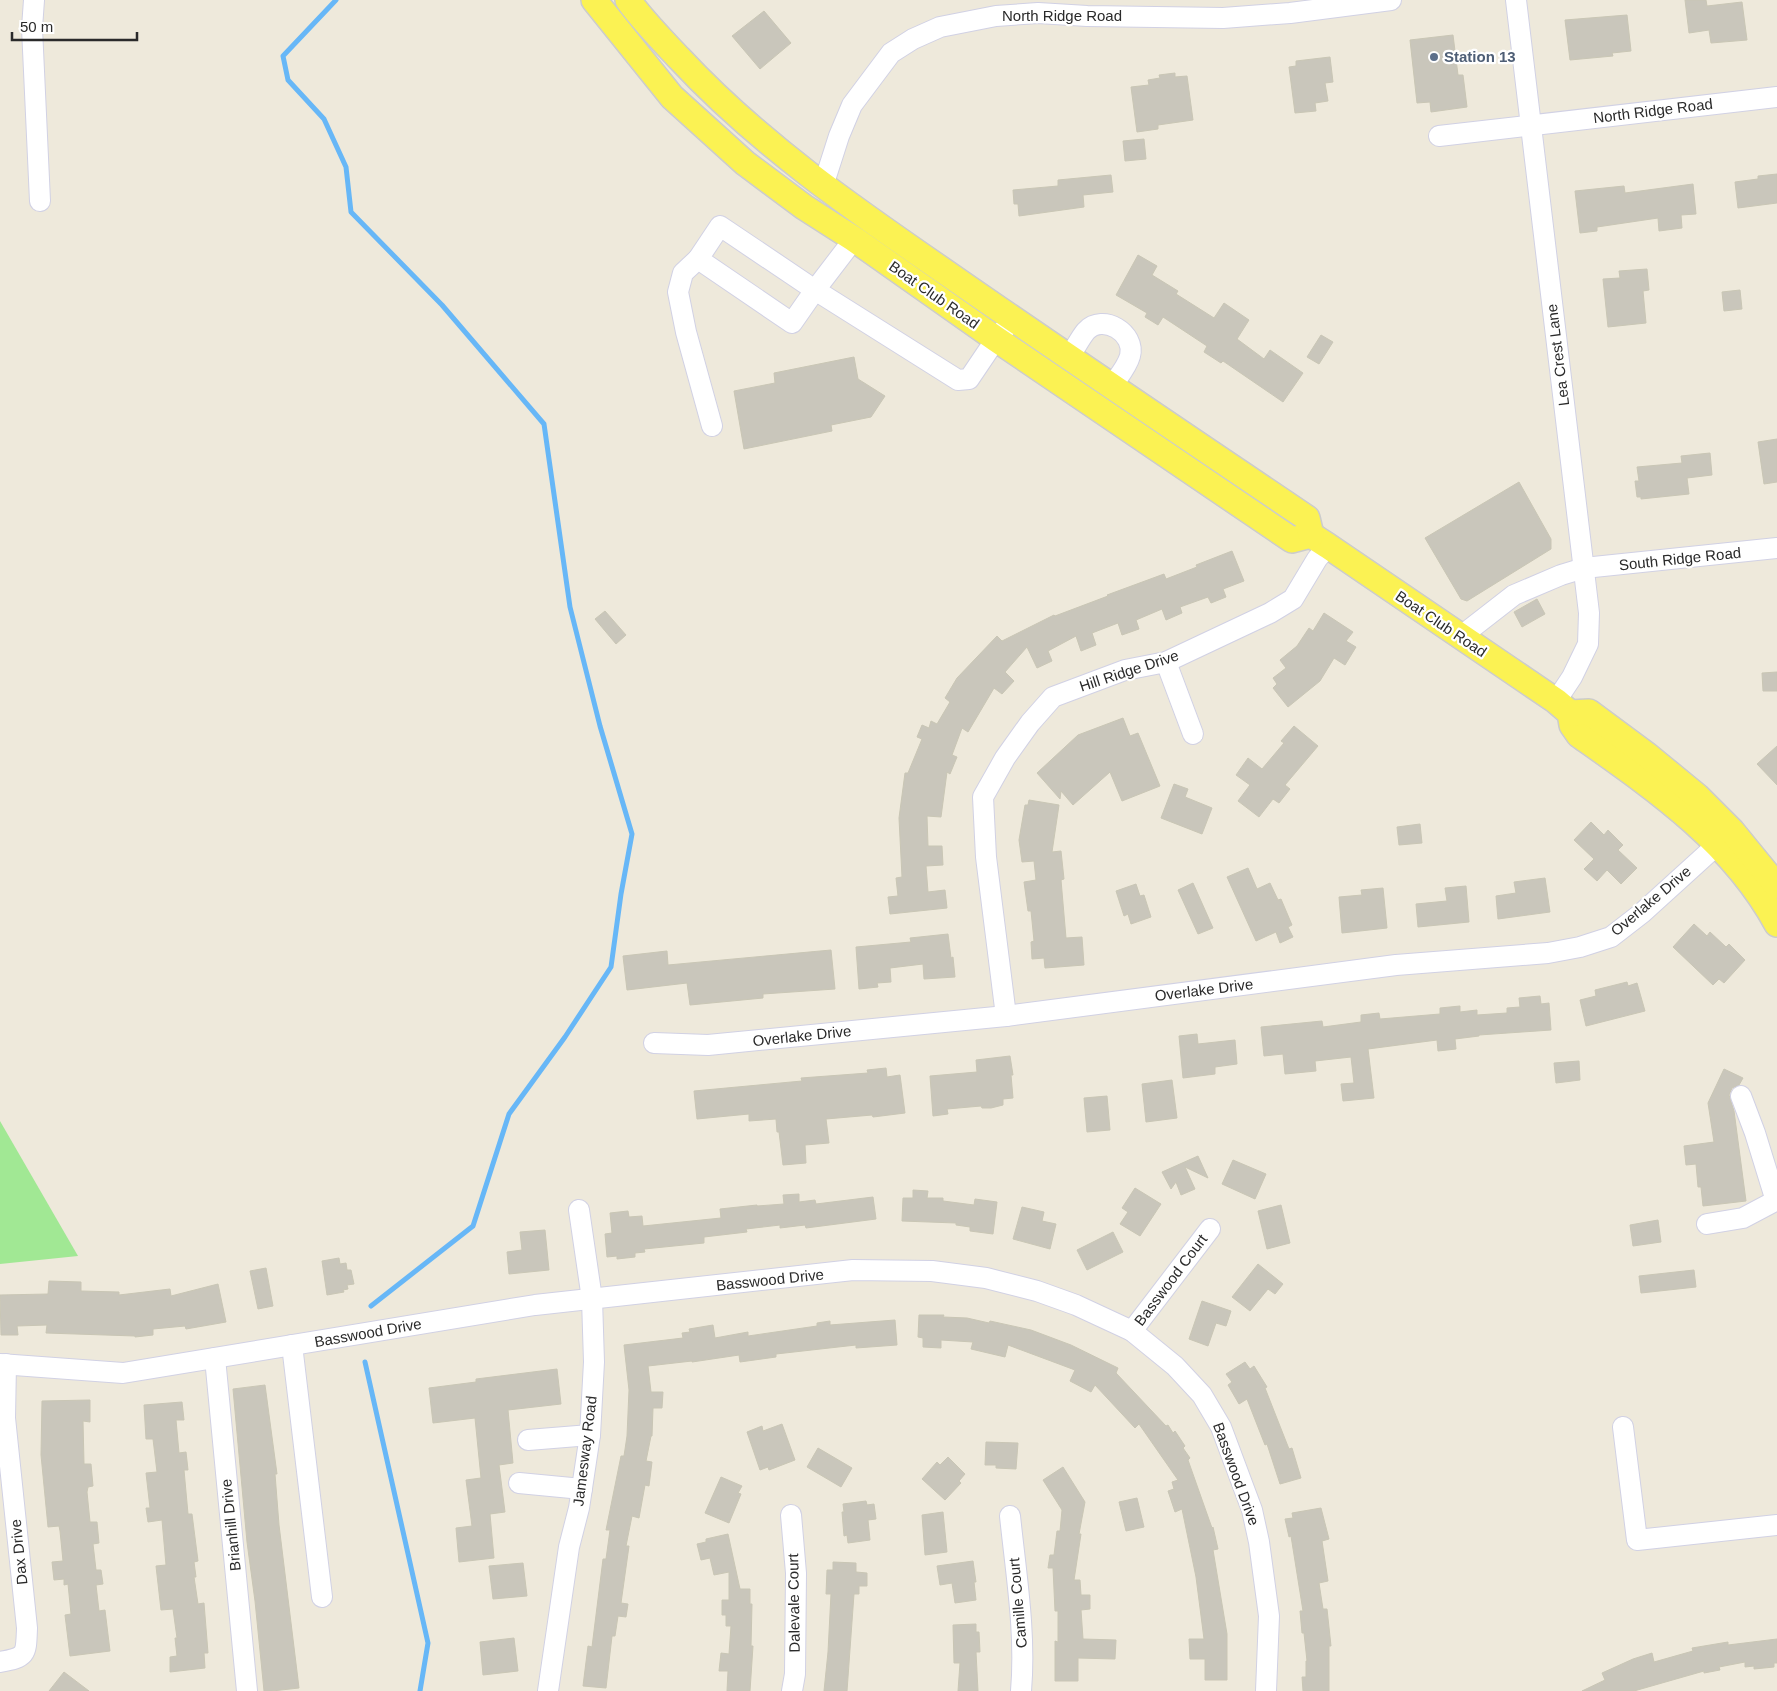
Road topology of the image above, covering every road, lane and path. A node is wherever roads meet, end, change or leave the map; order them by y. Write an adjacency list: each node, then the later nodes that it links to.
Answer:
1 (34, 0): 10 (street)
2 (594, 0): 11 (main road, Boat Club Road)
3 (628, 0): 9 (main road, Boat Club Road)
4 (1390, 0): 9 (street, North Ridge Road)
5 (1516, 0): 7 (street, Lea Crest Lane)
6 (1777, 97): 7 (street, North Ridge Road)
7 (1530, 126): 8 (street, North Ridge Road); 21 (street, Lea Crest Lane)
8 (1439, 136)
9 (823, 186): 14 (main road, Boat Club Road)
10 (40, 201)
11 (854, 239): 13 (street); 15 (main road, Boat Club Road)
12 (698, 259): 13 (street); 13 (street); 18 (street)
13 (815, 290): 15 (street)
14 (1013, 319): 15 (street); 16 (main road, Boat Club Road)
15 (996, 339): 19 (main road, Boat Club Road)
16 (1069, 357): 17 (main road, Boat Club Road); 17 (street)
17 (1112, 386): 19 (main road, Boat Club Road)
18 (712, 426)
19 (1319, 541): 22 (main road, Boat Club Road); 23 (street, Hill Ridge Drive)
20 (1777, 548): 21 (street, South Ridge Road)
21 (1584, 568): 22 (street, South Ridge Road); 24 (street, Lea Crest Lane)
22 (1460, 637): 24 (main road, Boat Club Road)
23 (1166, 662): 25 (street); 29 (street, Hill Ridge Drive)
24 (1563, 707): 26 (main road); 27 (main road, Boat Club Road)
25 (1193, 734)
26 (1718, 844): 28 (main road); 29 (street, Overlake Drive)
27 (1777, 886)
28 (1777, 924)
29 (1006, 1016): 30 (street, Overlake Drive)
30 (654, 1043)
31 (1741, 1096): 32 (street)
32 (1777, 1201): 34 (street)
33 (579, 1210): 36 (street, Jamesway Road)
34 (1706, 1224)
35 (1210, 1228): 37 (street, Basswood Court)
36 (592, 1300): 37 (street, Basswood Drive); 38 (street, Basswood Drive); 42 (street, Jamesway Road)
37 (1132, 1331): 55 (street, Basswood Drive)
38 (292, 1346): 39 (street, Basswood Drive); 49 (street)
39 (215, 1358): 40 (street, Basswood Drive); 51 (street, Brianhill Drive)
40 (3, 1364): 50 (street, Dax Drive)
41 (1623, 1427): 48 (street)
42 (590, 1435): 43 (street); 45 (street, Jamesway Road)
43 (528, 1440)
44 (519, 1483): 45 (street)
45 (582, 1489): 52 (street, Jamesway Road)
46 (791, 1515): 53 (street, Dalevale Court)
47 (1010, 1516): 54 (street, Camille Court)
48 (1777, 1525)
49 (322, 1598)
50 (0, 1662)
51 (247, 1691)
52 (548, 1691)
53 (792, 1691)
54 (1021, 1691)
55 (1266, 1691)

